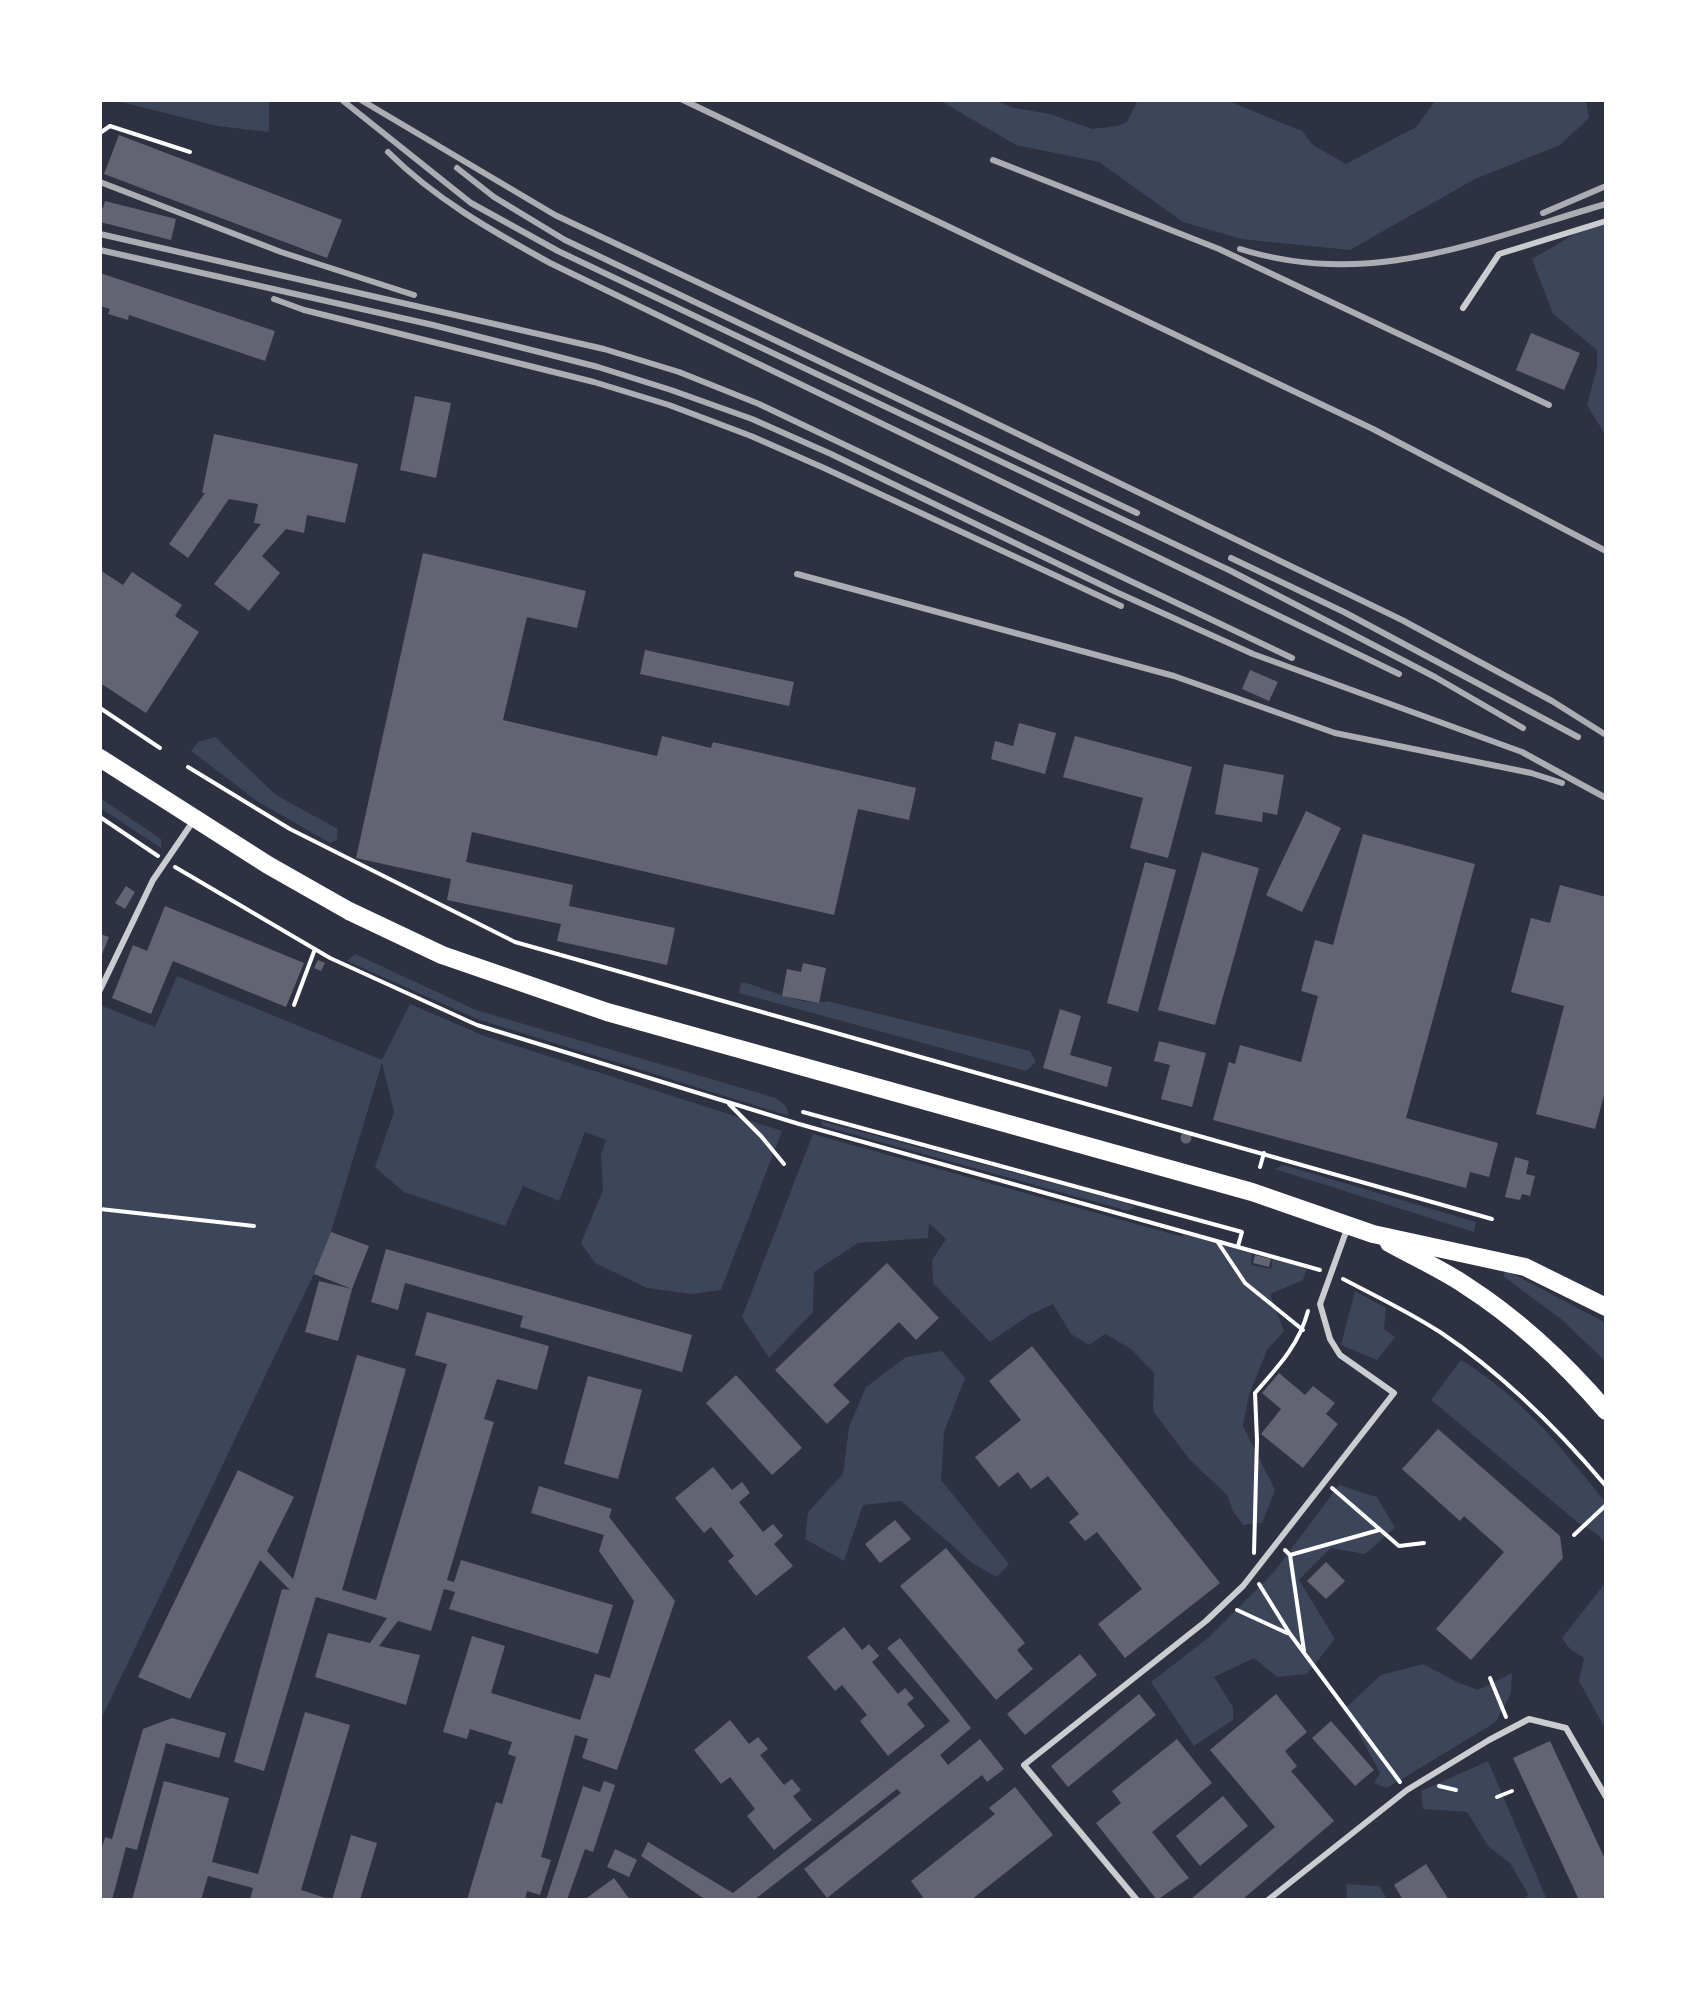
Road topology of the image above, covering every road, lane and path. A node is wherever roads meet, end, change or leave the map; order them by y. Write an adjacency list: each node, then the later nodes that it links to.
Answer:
1 (100, 133): 2 (path)
2 (190, 152)
3 (1606, 221): 4 (lane)
4 (1463, 308)
5 (100, 708): 6 (path)
6 (160, 748)
7 (100, 758): 10 (main road)
8 (188, 767): 17 (path)
9 (100, 817): 11 (path)
10 (194, 820): 11 (lane); 25 (main road)
11 (165, 860): 12 (path); 13 (lane)
12 (315, 949): 14 (path); 15 (path)
13 (100, 990)
14 (294, 1005)
15 (728, 1103): 18 (path); 23 (path)
16 (803, 1112): 21 (path)
17 (1264, 1153): 19 (path); 22 (path)
18 (784, 1164)
19 (1260, 1167)
20 (100, 1209): 24 (path)
21 (1164, 1210): 23 (path); 28 (path)
22 (1492, 1219)
23 (1160, 1224): 27 (path)
24 (254, 1226)
25 (1348, 1227): 26 (main road); 29 (lane)
26 (1373, 1234): 30 (main road); 31 (main road)
27 (1216, 1240): 28 (path); 40 (path)
28 (1238, 1246): 29 (path)
29 (1330, 1273): 32 (lane); 33 (path)
30 (1606, 1307)
31 (1606, 1411)
32 (1325, 1482): 35 (path); 38 (lane)
33 (1606, 1486)
34 (1606, 1505): 36 (path)
35 (1380, 1530): 37 (path); 39 (path)
36 (1574, 1535)
37 (1424, 1543)
38 (1277, 1544): 39 (path); 40 (lane)
39 (1290, 1555): 43 (path)
40 (1253, 1574): 41 (lane); 42 (path)
41 (1224, 1604): 42 (path); 50 (lane)
42 (1290, 1634): 43 (path)
43 (1304, 1652): 46 (path)
44 (1490, 1678): 45 (path)
45 (1511, 1729): 46 (lane); 49 (lane)
46 (1407, 1790): 51 (lane)
47 (1512, 1791): 48 (path)
48 (1497, 1797)
49 (1606, 1797)
50 (1137, 1900)
51 (1268, 1900)

